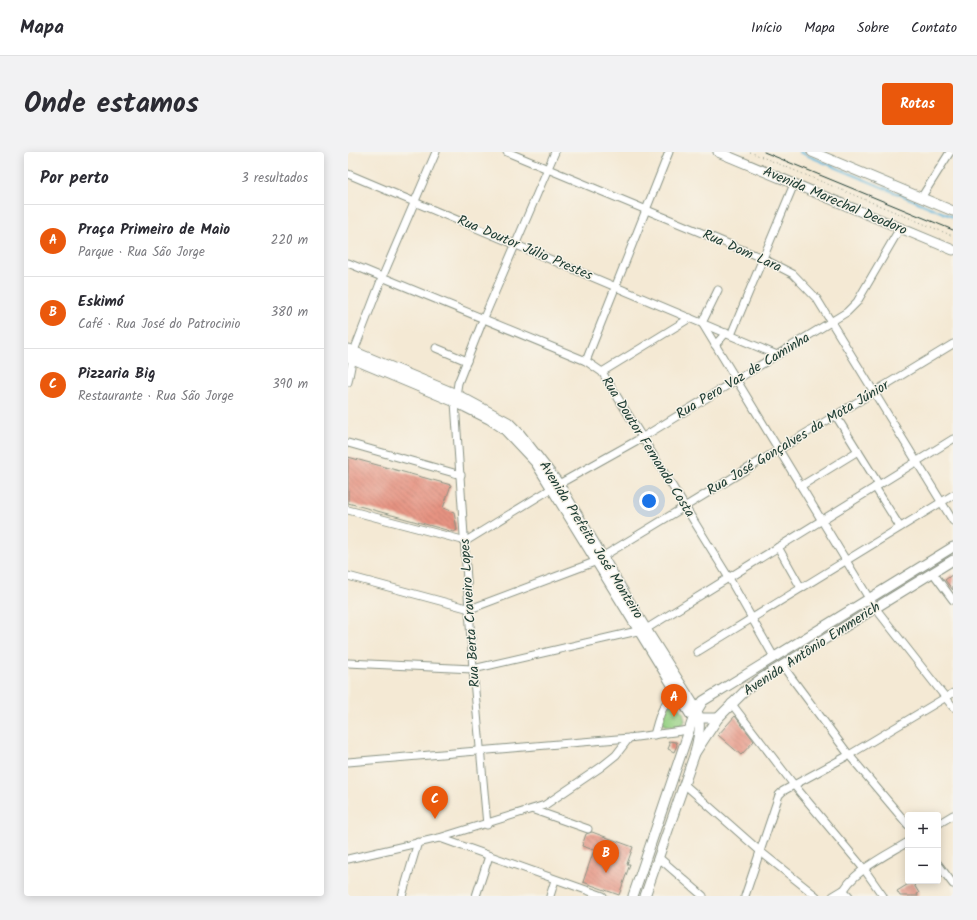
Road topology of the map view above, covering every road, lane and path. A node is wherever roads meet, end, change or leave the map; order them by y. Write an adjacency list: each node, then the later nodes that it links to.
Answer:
1 (436, 152): 13 (street)
2 (507, 152): 9 (street, Rua Dom Lara)
3 (555, 152): 9 (street)
4 (669, 152): 14 (street)
5 (718, 152): 11 (main road, Avenida Marechal Deodoro)
6 (750, 152): 17 (path)
7 (812, 152): 12 (main road)
8 (950, 152): 12 (street)
9 (547, 170): 14 (street, Rua Dom Lara); 18 (street)
10 (348, 174): 13 (street, Rua Doutor Júlio Prestes)
11 (794, 184): 16 (main road, Avenida Marechal Deodoro); 20 (street)
12 (921, 198): 15 (main road)
13 (415, 202): 18 (street, Rua Doutor Júlio Prestes); 22 (street)
14 (646, 210): 20 (street, Rua Dom Lara); 23 (street)
15 (953, 211)
16 (900, 228): 19 (main road, Avenida Marechal Deodoro); 27 (street, Rua Pero Vaz de Caminha)
17 (953, 236)
18 (515, 244): 23 (street, Rua Doutor Júlio Prestes); 26 (street)
19 (953, 250)
20 (762, 258): 27 (street, Rua Dom Lara); 29 (street)
21 (348, 263): 22 (street, Rua Doutor Fernando Costa)
22 (382, 278): 26 (street, Rua Doutor Fernando Costa); 33 (street)
23 (616, 286): 25 (street, Rua Doutor Júlio Prestes); 36 (street)
24 (718, 290): 28 (street)
25 (690, 318): 28 (street, Rua Doutor Júlio Prestes); 37 (street)
26 (483, 320): 35 (street); 36 (street, Rua Doutor Fernando Costa)
27 (832, 322): 34 (street, Rua Pero Vaz de Caminha); 40 (street, Rua Dom Lara)
28 (702, 323): 29 (street, Rua Doutor Júlio Prestes); 31 (street)
29 (728, 334): 31 (street); 34 (street, Rua Doutor Júlio Prestes)
30 (953, 344): 40 (street, Rua José Gonçalves da Mota Júnior)
31 (715, 345): 38 (street)
32 (436, 348): 35 (street)
33 (350, 354): 39 (street); 41 (main road, Avenida Prefeito José Monteiro)
34 (777, 355): 38 (street, Rua Pero Vaz de Caminha)
35 (467, 360): 41 (street)
36 (586, 361): 37 (street, Rua Doutor Fernando Costa)
37 (602, 372): 43 (street, Rua Doutor Fernando Costa)
38 (737, 379): 43 (street, Rua Pero Vaz de Caminha); 46 (street)
39 (348, 382)
40 (874, 392): 42 (street, Rua José Gonçalves da Mota Júnior); 48 (street, Rua Dom Lara)
41 (456, 398): 49 (street, Rua Berta Craveiro Lopes); 50 (main road, Avenida Prefeito José Monteiro)
42 (836, 416): 46 (street, Rua José Gonçalves da Mota Júnior); 47 (street)
43 (643, 437): 50 (street, Rua Pero Vaz de Caminha); 55 (street, Rua Doutor Fernando Costa)
44 (953, 439): 48 (street)
45 (348, 443): 49 (street)
46 (779, 450): 51 (street); 55 (street, Rua José Gonçalves da Mota Júnior)
47 (858, 451): 51 (street); 52 (street)
48 (917, 462): 52 (street); 54 (street, Rua Dom Lara)
49 (461, 475): 60 (street, Rua Berta Craveiro Lopes)
50 (555, 486): 60 (street, Rua Pero Vaz de Caminha); 63 (main road, Avenida Prefeito José Monteiro)
51 (801, 486): 57 (street)
52 (877, 486): 57 (street); 59 (street)
53 (953, 495): 54 (street)
54 (942, 502): 58 (street, Rua Dom Lara); 59 (street)
55 (686, 507): 63 (street, Rua José Gonçalves da Mota Júnior); 68 (street, Rua Doutor Fernando Costa)
56 (348, 510): 60 (street)
57 (822, 520): 61 (street); 64 (street)
58 (953, 521)
59 (900, 528): 64 (street)
60 (466, 541): 73 (street, Rua Berta Craveiro Lopes)
61 (778, 547): 68 (street); 69 (street)
62 (953, 547): 70 (main road, Avenida Antônio Emmerich)
63 (600, 559): 73 (street, Rua José Gonçalves da Mota Júnior); 75 (main road, Avenida Prefeito José Monteiro)
64 (847, 560): 69 (street); 70 (street)
65 (953, 560): 66 (main road, Avenida Antônio Emmerich)
66 (933, 573): 71 (street); 72 (main road, Avenida Antônio Emmerich)
67 (348, 576): 73 (street)
68 (729, 578): 74 (street, Rua Doutor Fernando Costa); 75 (street)
69 (801, 588): 74 (street)
70 (870, 598): 72 (street); 77 (main road, Avenida Antônio Emmerich)
71 (953, 600)
72 (876, 608): 79 (main road, Avenida Antônio Emmerich); 83 (street)
73 (470, 609): 80 (street, Rua Berta Craveiro Lopes)
74 (751, 618): 76 (street); 77 (street, Rua Doutor Fernando Costa)
75 (642, 630): 80 (street); 81 (main road, Avenida Prefeito José Monteiro); 85 (main road, Avenida Prefeito José Monteiro)
76 (697, 652)
77 (774, 657): 84 (main road, Avenida Antônio Emmerich)
78 (348, 663): 80 (street)
79 (782, 665): 86 (main road, Avenida Antônio Emmerich); 96 (street)
80 (473, 669): 94 (street, Rua Berta Craveiro Lopes)
81 (677, 693): 85 (main road, Avenida Prefeito José Monteiro); 92 (street)
82 (953, 693): 83 (street)
83 (945, 698): 87 (street); 96 (street)
84 (703, 701): 85 (main road); 88 (main road, Avenida Antônio Emmerich)
85 (687, 702): 88 (main road, Avenida Prefeito José Monteiro)
86 (732, 703): 89 (main road, Avenida Antônio Emmerich); 99 (street)
87 (953, 707)
88 (697, 715): 89 (main road); 90 (main road, Avenida Antônio Emmerich); 91 (main road)
89 (718, 718): 95 (main road, Avenida Antônio Emmerich)
90 (689, 730): 91 (main road); 92 (street); 122 (main road)
91 (699, 731): 95 (main road)
92 (654, 735): 93 (street)
93 (629, 738): 94 (street); 100 (street)
94 (480, 750): 97 (street); 104 (street, Rua Berta Craveiro Lopes)
95 (695, 753): 98 (main road, Avenida Antônio Emmerich)
96 (849, 755): 99 (street); 102 (street)
97 (348, 762)
98 (684, 784): 109 (street); 111 (main road, Avenida Antônio Emmerich)
99 (794, 786): 109 (street); 114 (street)
100 (534, 810): 104 (street); 105 (street)
101 (953, 815): 103 (street)
102 (905, 821)
103 (941, 822)
104 (487, 825): 106 (street)
105 (588, 829)
106 (439, 838): 107 (street); 110 (street)
107 (418, 842): 112 (street); 118 (street)
108 (905, 844): 114 (street)
109 (761, 852): 125 (street); 126 (street)
110 (489, 856): 115 (street); 119 (street)
111 (658, 857): 123 (main road, Avenida Antônio Emmerich); 124 (street)
112 (348, 859)
113 (941, 868): 116 (street)
114 (864, 869): 117 (street); 129 (street)
115 (556, 880): 120 (street); 121 (street)
116 (953, 884)
117 (842, 893): 127 (street); 128 (street)
118 (402, 896)
119 (476, 896)
120 (550, 896)
121 (603, 896)
122 (634, 896)
123 (645, 896)
124 (703, 896)
125 (745, 896)
126 (816, 896)
127 (832, 896)
128 (849, 896)
129 (883, 896)

